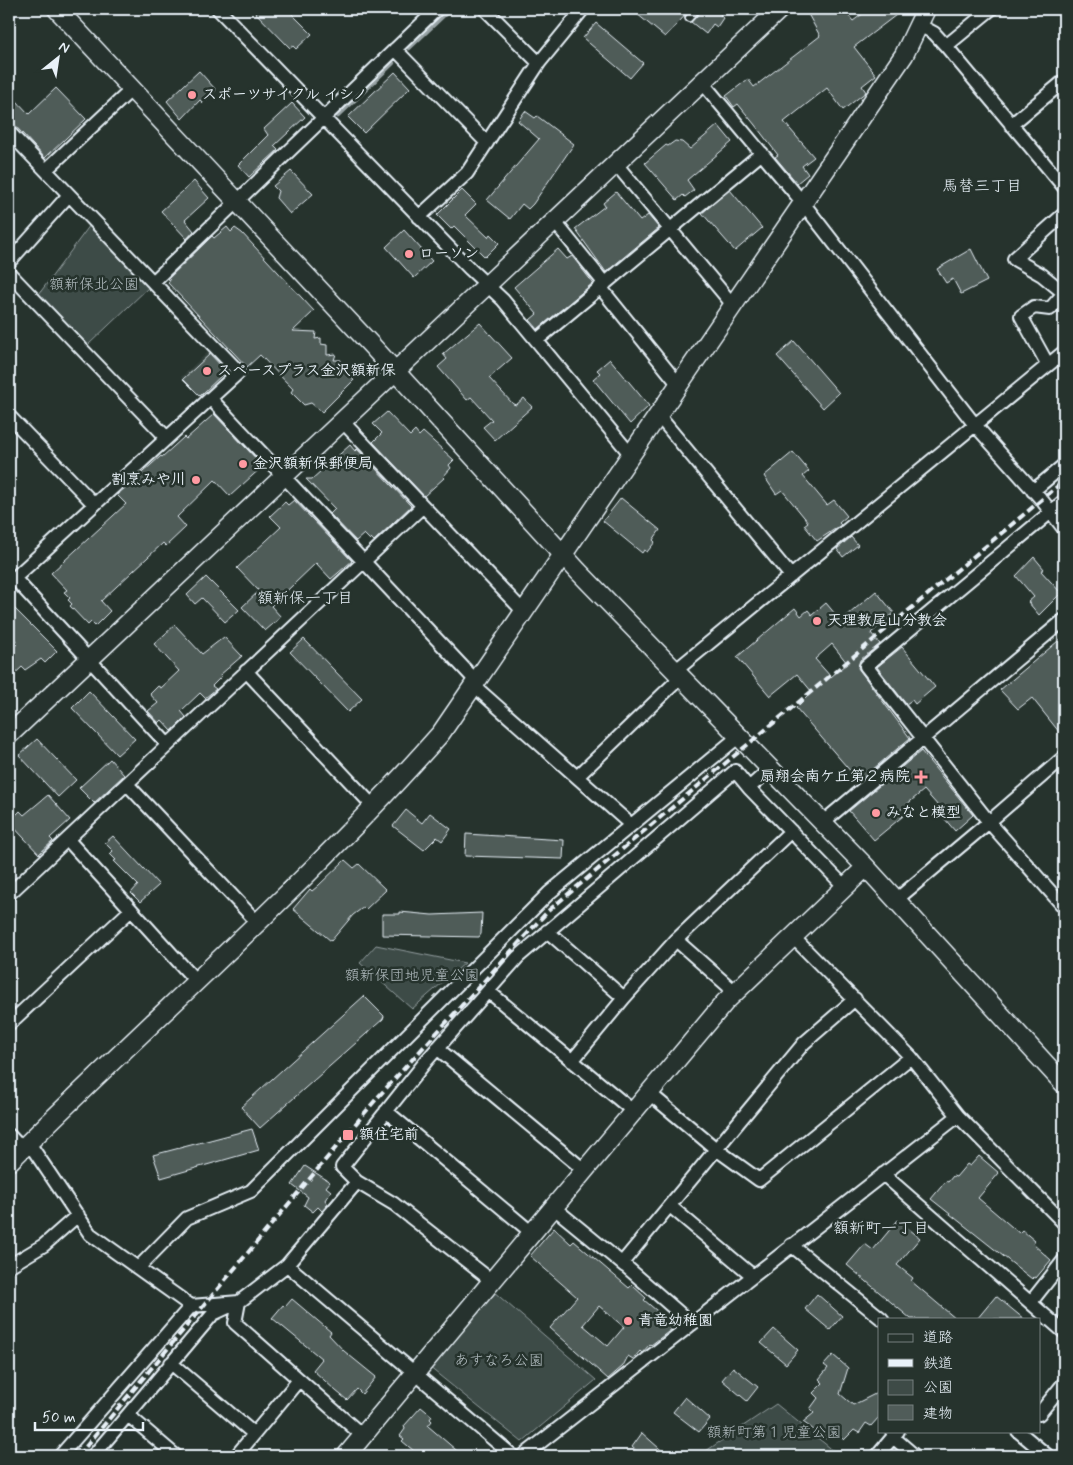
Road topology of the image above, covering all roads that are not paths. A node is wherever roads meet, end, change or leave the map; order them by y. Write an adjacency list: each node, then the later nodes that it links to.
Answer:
1 (57, 9): 17 (street)
2 (218, 9): 18 (street)
3 (437, 9): 13 (street)
4 (485, 9): 14 (street)
5 (583, 9): 14 (street)
6 (697, 9): 10 (lane)
7 (780, 9): 16 (street)
8 (926, 9): 11 (street)
9 (991, 9): 12 (street)
10 (689, 18)
11 (919, 25): 12 (street); 28 (street)
12 (946, 46): 19 (street)
13 (395, 49): 18 (street); 21 (street)
14 (539, 63): 21 (street)
15 (1064, 81): 19 (street)
16 (702, 82): 22 (street); 23 (street)
17 (132, 89): 24 (street); 27 (street)
18 (323, 119): 27 (street); 30 (street)
19 (1012, 125): 25 (street)
20 (9, 132): 24 (street)
21 (487, 143): 30 (street)
22 (762, 153): 28 (street); 32 (street)
23 (616, 164): 31 (street); 32 (street)
24 (46, 170): 26 (street)
25 (1064, 187)
26 (68, 196): 33 (street); 35 (street)
27 (237, 202): 35 (street); 42 (street)
28 (803, 203): 38 (street); 48 (street)
29 (1064, 214): 41 (street)
30 (419, 216): 36 (street)
31 (555, 222): 36 (street); 37 (street)
32 (670, 230): 37 (street); 38 (street)
33 (9, 262)
34 (9, 273): 49 (street)
35 (153, 282): 44 (street)
36 (487, 285): 39 (street); 42 (street)
37 (603, 285): 39 (street); 43 (street)
38 (732, 305): 43 (street)
39 (537, 340): 50 (street)
40 (1064, 352): 41 (street)
41 (1048, 365): 48 (street)
42 (395, 371): 47 (street); 59 (street)
43 (679, 385): 45 (street)
44 (210, 398): 49 (street); 52 (street)
45 (658, 415): 50 (street); 61 (street)
46 (10, 421): 55 (street)
47 (342, 421): 52 (street); 56 (street)
48 (975, 425): 53 (street); 61 (street)
49 (167, 438): 55 (street)
50 (631, 455): 59 (street)
51 (1064, 465): 53 (street)
52 (283, 476): 60 (street); 65 (street)
53 (1034, 491): 57 (street)
54 (1064, 501): 57 (street)
55 (94, 504): 62 (street)
56 (423, 506): 60 (street); 63 (street)
57 (1050, 513): 58 (street); 71 (street)
58 (1064, 529)
59 (562, 554): 63 (street); 67 (street)
60 (365, 563): 66 (street); 68 (street)
61 (791, 576): 67 (street)
62 (11, 581): 65 (street)
63 (524, 612): 68 (street)
64 (1064, 620): 71 (street)
65 (88, 661): 69 (street); 72 (street)
66 (246, 671): 72 (street); 78 (street)
67 (678, 674): 70 (street); 75 (street)
68 (475, 683): 75 (street); 78 (street)
69 (9, 735)
70 (738, 737): 74 (street); 81 (street)
71 (924, 737): 79 (street); 80 (street)
72 (168, 746): 76 (street)
73 (1064, 757): 79 (street)
74 (769, 770): 77 (street); 80 (street)
75 (578, 776): 81 (street)
76 (128, 785): 83 (street); 90 (street)
77 (750, 788): 82 (street); 91 (street)
78 (373, 806): 90 (street)
79 (989, 822): 87 (street); 88 (street)
80 (822, 823): 84 (street)
81 (630, 824): 125 (street)
82 (791, 831): 85 (street); 93 (street)
83 (68, 840): 86 (street); 89 (street)
84 (866, 867): 85 (street); 87 (street)
85 (845, 887): 92 (street)
86 (9, 894)
87 (896, 900): 103 (street)
88 (1064, 907)
89 (131, 910): 94 (street); 99 (street)
90 (257, 922): 94 (street)
91 (547, 931): 95 (street); 97 (street)
92 (793, 937): 96 (street); 98 (street)
93 (676, 940): 96 (street); 97 (street)
94 (196, 981): 109 (street)
95 (488, 991): 100 (street); 102 (street)
96 (735, 992): 104 (street)
97 (624, 998): 102 (street)
98 (855, 999): 101 (street); 110 (street)
99 (9, 1024)
100 (437, 1048): 105 (street); 112 (street)
101 (911, 1057): 107 (street); 110 (street)
102 (572, 1060): 106 (street)
103 (1064, 1084)
104 (648, 1092): 106 (street); 110 (street)
105 (386, 1111): 114 (street); 119 (street)
106 (633, 1111): 112 (street)
107 (958, 1116): 113 (street); 118 (street)
108 (9, 1135): 109 (street)
109 (22, 1149): 111 (street); 117 (street)
110 (716, 1149): 115 (street)
111 (9, 1162)
112 (584, 1170): 116 (street)
113 (884, 1174): 120 (street); 129 (street)
114 (357, 1182): 122 (street); 127 (street)
115 (670, 1206): 124 (street); 126 (street)
116 (553, 1207): 119 (street); 124 (street)
117 (78, 1215): 123 (street); 125 (street)
118 (1064, 1222)
119 (532, 1233): 127 (street)
120 (791, 1245): 126 (street); 131 (street)
121 (1064, 1260): 129 (street)
122 (287, 1265): 128 (street); 135 (street)
123 (9, 1266)
124 (626, 1266): 132 (street)
125 (138, 1268): 130 (street)
126 (753, 1276): 132 (street)
127 (492, 1281): 135 (street)
128 (239, 1302): 130 (street); 134 (street); 136 (street)
129 (1031, 1302): 133 (street)
130 (191, 1306): 144 (street)
131 (881, 1318)
132 (692, 1324): 150 (street)
133 (1064, 1332)
134 (171, 1364): 139 (street); 141 (street)
135 (414, 1375): 143 (street); 149 (street)
136 (298, 1381): 141 (street); 143 (street)
137 (1064, 1383): 138 (street)
138 (1040, 1413)
139 (128, 1415): 145 (street); 146 (street)
140 (1022, 1432): 153 (street)
141 (254, 1434): 147 (street)
142 (895, 1434): 151 (street); 152 (street)
143 (363, 1436): 148 (street)
144 (60, 1456)
145 (93, 1456)
146 (176, 1456)
147 (236, 1456)
148 (346, 1456)
149 (513, 1456)
150 (523, 1456)
151 (877, 1456)
152 (915, 1456)
153 (1048, 1456)

